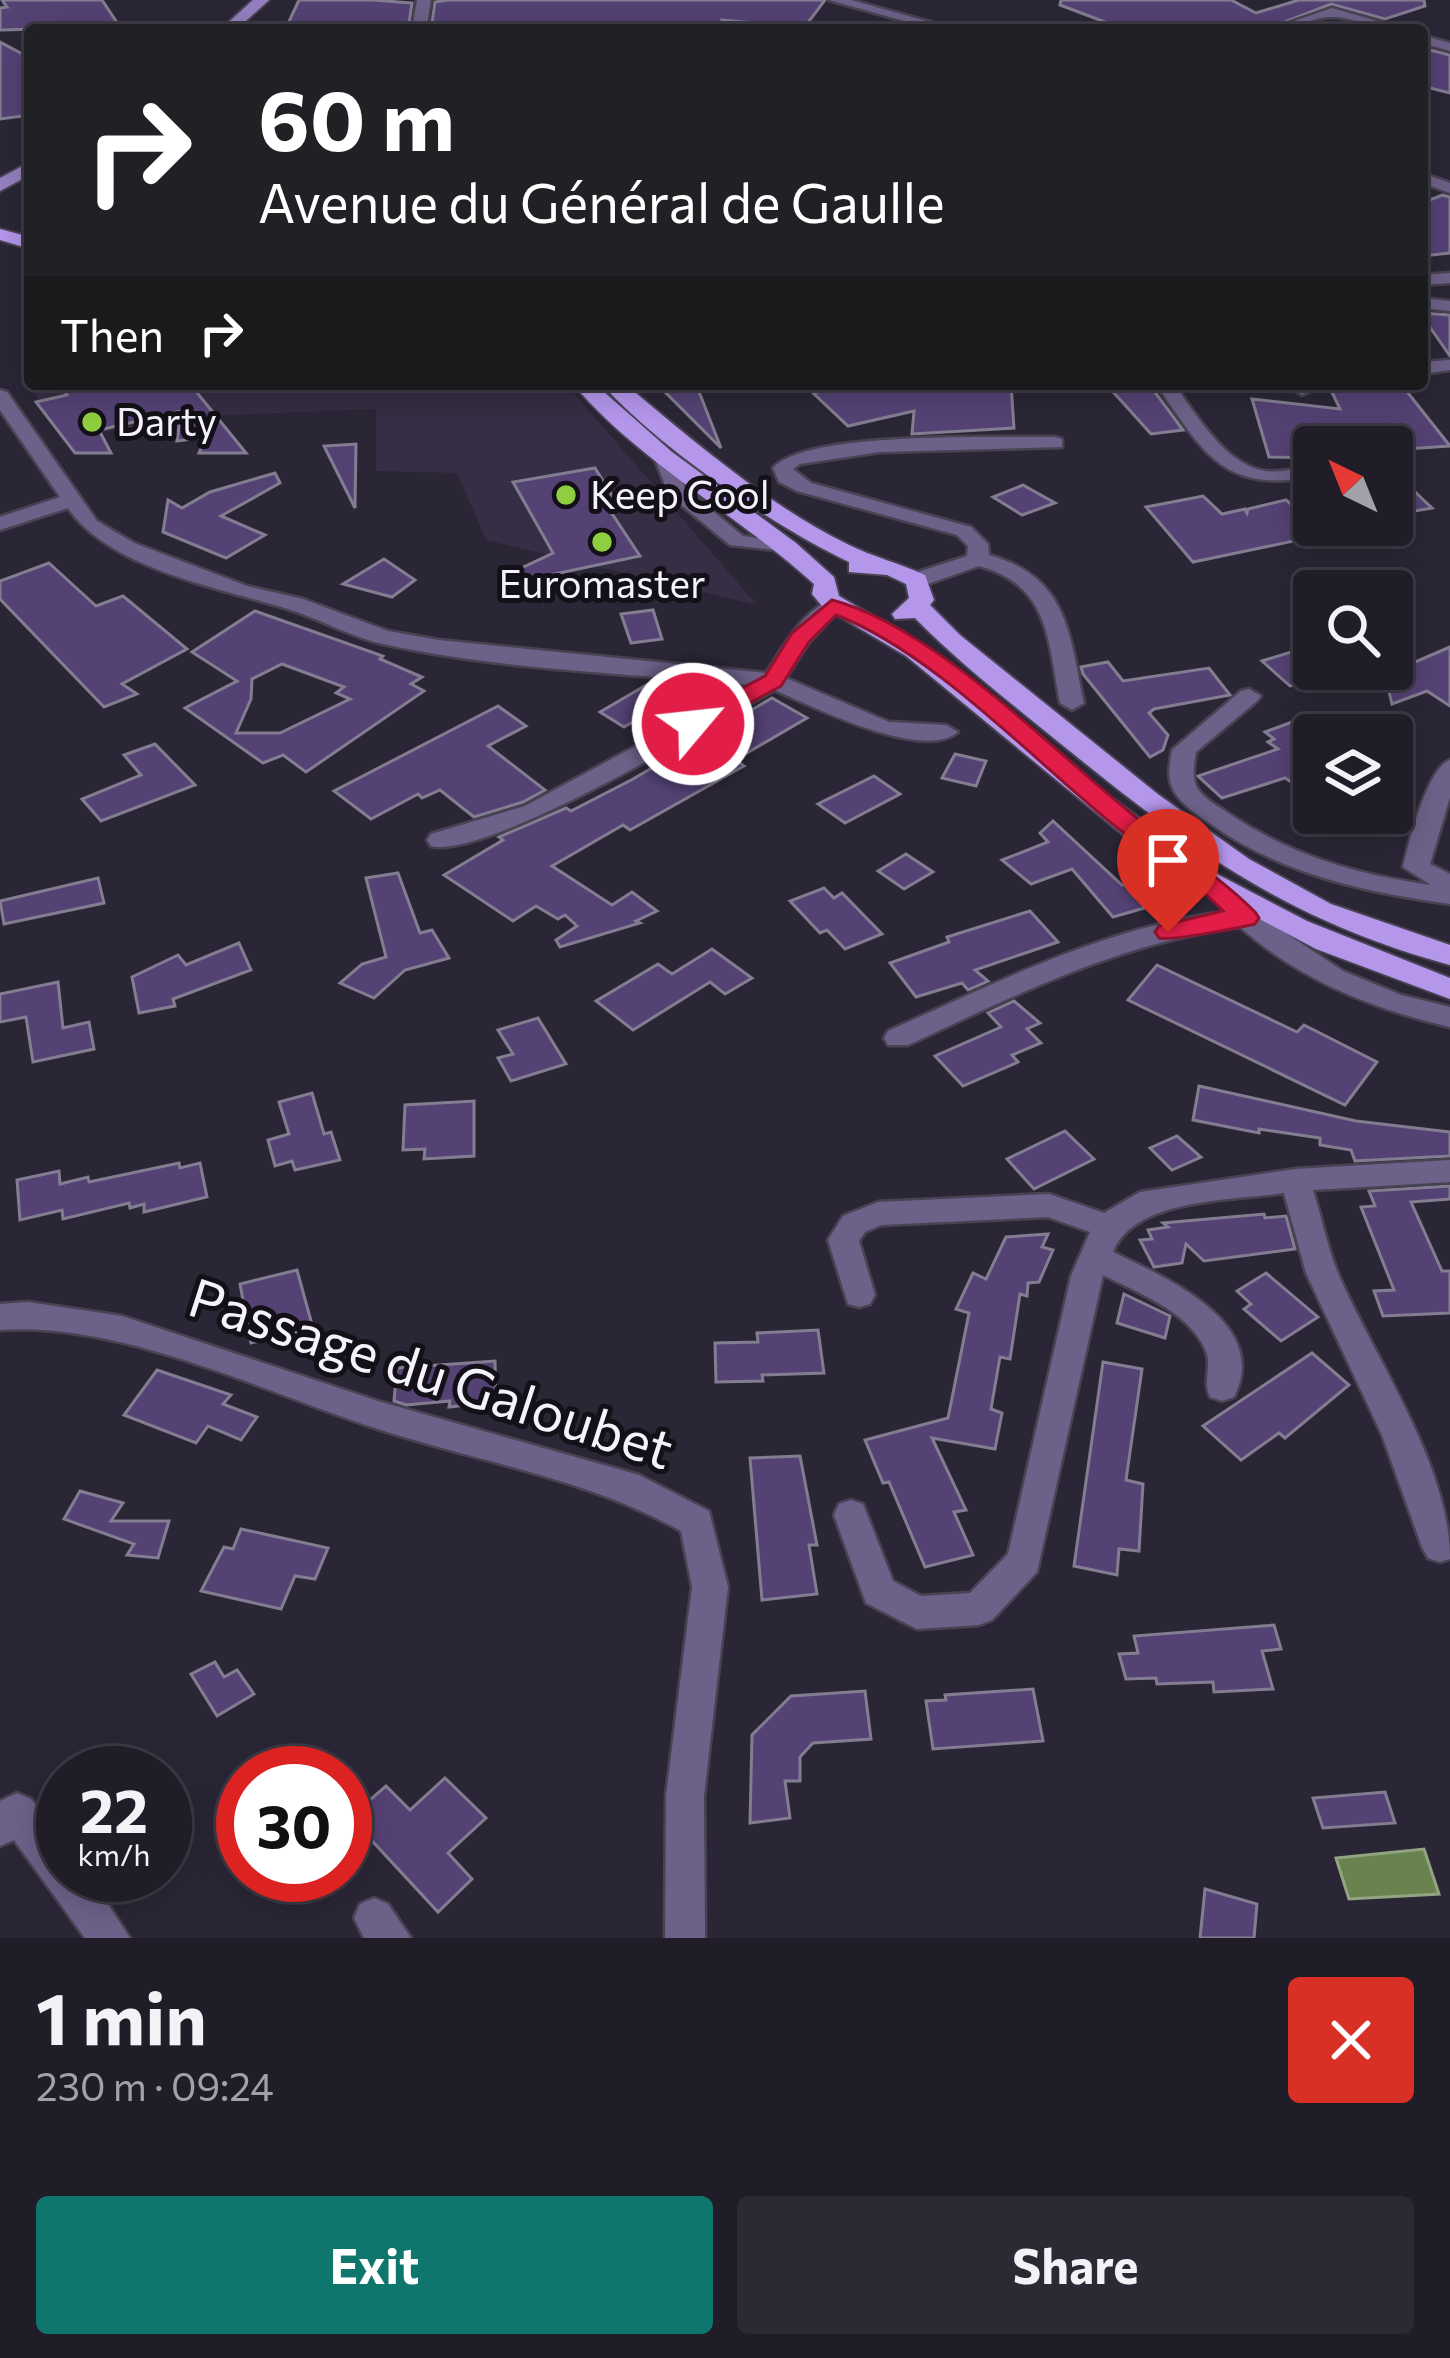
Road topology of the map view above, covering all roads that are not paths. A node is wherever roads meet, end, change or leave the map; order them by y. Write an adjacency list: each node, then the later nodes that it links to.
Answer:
1 (836, 0): 4 (street)
2 (256, 3): 3 (street)
3 (233, 24)
4 (929, 24)
5 (1294, 24): 6 (street)
6 (1373, 24)
7 (590, 390): 18 (main road)
8 (620, 390): 16 (main road)
9 (1171, 390): 12 (street)
10 (0, 396): 13 (street)
11 (1055, 442): 15 (street)
12 (1293, 474)
13 (71, 500): 14 (street); 20 (street)
14 (0, 524)
15 (977, 559): 17 (street); 22 (street)
16 (874, 565): 17 (main road); 18 (main road)
17 (917, 593): 19 (main road); 30 (main road)
18 (829, 594): 19 (main road); 20 (street)
19 (862, 618): 26 (main road)
20 (773, 681): 23 (street); 25 (street)
21 (1249, 696): 28 (street)
22 (1072, 703)
23 (946, 733)
24 (1450, 767): 27 (street)
25 (440, 840)
26 (1209, 881): 29 (street); 31 (main road)
27 (1450, 884)
28 (1450, 896)
29 (1245, 918): 32 (street); 34 (street)
30 (1450, 956)
31 (1450, 988)
32 (1413, 1010): 33 (street); 35 (street)
33 (1450, 1017)
34 (898, 1038)
35 (1450, 1041)
36 (1450, 1171): 37 (street)
37 (1295, 1180): 38 (street); 43 (street)
38 (1102, 1242): 39 (street); 41 (street); 42 (street)
39 (859, 1295)
40 (0, 1317): 48 (street, Passage du Galoubet)
41 (1222, 1387)
42 (851, 1515)
43 (1440, 1547)
44 (6, 1809): 45 (street)
45 (36, 1844)
46 (83, 1902): 47 (street)
47 (110, 1938)
48 (685, 1938)

